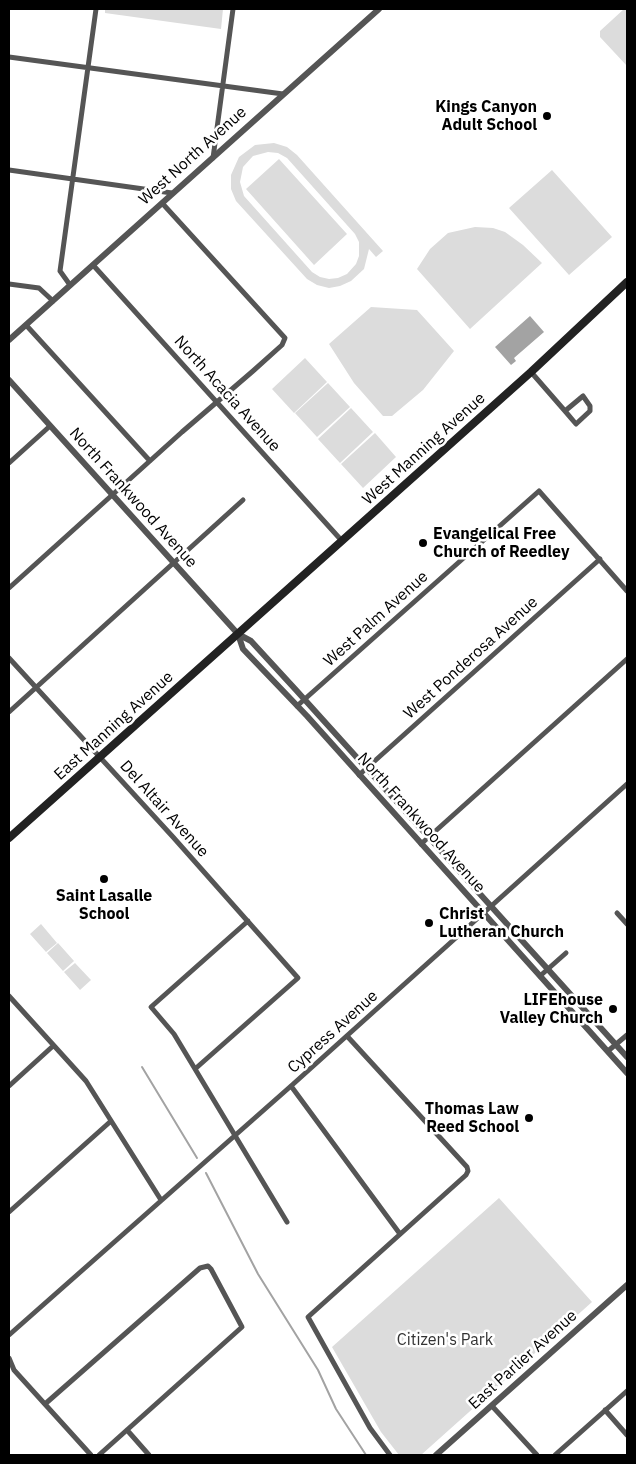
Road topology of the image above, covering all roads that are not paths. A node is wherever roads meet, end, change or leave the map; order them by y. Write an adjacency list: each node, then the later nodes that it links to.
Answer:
1 (96, 9): 6 (street)
2 (233, 9): 7 (street)
3 (379, 9): 4 (street, West North Avenue)
4 (373, 12): 8 (street, West North Avenue)
5 (9, 57): 6 (street)
6 (88, 68): 7 (street); 11 (street)
7 (222, 86): 8 (street); 9 (street)
8 (283, 94): 9 (street, West North Avenue)
9 (213, 158): 12 (street, West North Avenue)
10 (9, 170): 11 (street)
11 (73, 178): 12 (street); 17 (street)
12 (172, 194): 13 (street, West North Avenue)
13 (162, 203): 14 (street, West North Avenue); 23 (street)
14 (93, 265): 17 (street, West North Avenue); 23 (street, North Acacia Avenue)
15 (627, 282): 21 (main road, West Manning Avenue)
16 (9, 284): 18 (street)
17 (70, 285): 18 (street, West North Avenue)
18 (53, 301): 19 (street, West North Avenue)
19 (26, 325): 20 (street, West North Avenue); 26 (street)
20 (9, 340)
21 (531, 372): 24 (street); 30 (main road, West Manning Avenue)
22 (9, 380): 25 (street, North Frankwood Avenue)
23 (218, 402): 26 (street); 30 (street, North Acacia Avenue)
24 (564, 411): 24 (street)
25 (50, 426): 27 (street); 28 (street, North Frankwood Avenue)
26 (150, 461): 28 (street)
27 (9, 463)
28 (112, 495): 32 (street, North Frankwood Avenue); 33 (street)
29 (243, 500): 32 (street)
30 (342, 540): 35 (main road, West Manning Avenue)
31 (600, 559): 34 (street); 39 (street, West Palm Avenue); 43 (street, West Ponderosa Avenue)
32 (174, 564): 35 (street, North Frankwood Avenue); 38 (street)
33 (9, 588)
34 (627, 591)
35 (238, 634): 39 (street, North Frankwood Avenue); 40 (street, North Frankwood Avenue); 42 (main road, East Manning Avenue)
36 (9, 658): 38 (street, Del Altair Avenue)
37 (627, 659): 46 (street)
38 (37, 687): 41 (street); 42 (street, Del Altair Avenue)
39 (304, 700): 40 (street, West Palm Avenue); 43 (street, North Frankwood Avenue)
40 (297, 706): 44 (street, North Frankwood Avenue)
41 (9, 712)
42 (100, 757): 47 (main road, East Manning Avenue); 52 (street, Del Altair Avenue)
43 (366, 768): 44 (street, West Ponderosa Avenue); 46 (street, North Frankwood Avenue)
44 (359, 775): 48 (street, North Frankwood Avenue)
45 (626, 788): 49 (street, Cypress Avenue)
46 (429, 837): 48 (street); 49 (street, North Frankwood Avenue)
47 (9, 838)
48 (421, 844): 50 (street, North Frankwood Avenue)
49 (491, 906): 50 (street, Cypress Avenue); 55 (street, North Frankwood Avenue)
50 (484, 913): 56 (street, North Frankwood Avenue); 59 (street, Cypress Avenue)
51 (617, 913): 53 (street)
52 (248, 921): 64 (street); 64 (street, Del Altair Avenue)
53 (627, 924)
54 (566, 953): 55 (street)
55 (548, 969): 56 (street); 60 (street, North Frankwood Avenue)
56 (540, 976): 62 (street, North Frankwood Avenue)
57 (9, 996): 61 (street)
58 (627, 1035): 60 (street)
59 (347, 1036): 67 (street, Cypress Avenue); 73 (street)
60 (617, 1045): 62 (street); 63 (street, North Frankwood Avenue)
61 (53, 1046): 66 (street); 68 (street)
62 (608, 1051): 65 (street, North Frankwood Avenue)
63 (627, 1057)
64 (195, 1070): 69 (street)
65 (627, 1073)
66 (9, 1086)
67 (292, 1086): 69 (street, Cypress Avenue); 73 (street)
68 (111, 1121): 70 (street); 71 (street)
69 (235, 1135): 70 (street, Cypress Avenue); 72 (street)
70 (161, 1200): 75 (street, Cypress Avenue)
71 (9, 1212)
72 (287, 1222)
73 (400, 1234): 86 (street)
74 (627, 1285): 79 (street, East Parlier Avenue)
75 (9, 1335)
76 (9, 1358): 78 (street)
77 (627, 1391): 80 (street)
78 (45, 1404): 81 (street); 83 (street)
79 (492, 1406): 87 (street, East Parlier Avenue); 88 (street)
80 (605, 1410): 82 (street); 89 (street)
81 (127, 1430): 84 (street); 85 (street)
82 (627, 1435)
83 (91, 1455)
84 (99, 1455)
85 (149, 1455)
86 (390, 1455)
87 (436, 1455)
88 (537, 1455)
89 (555, 1455)

